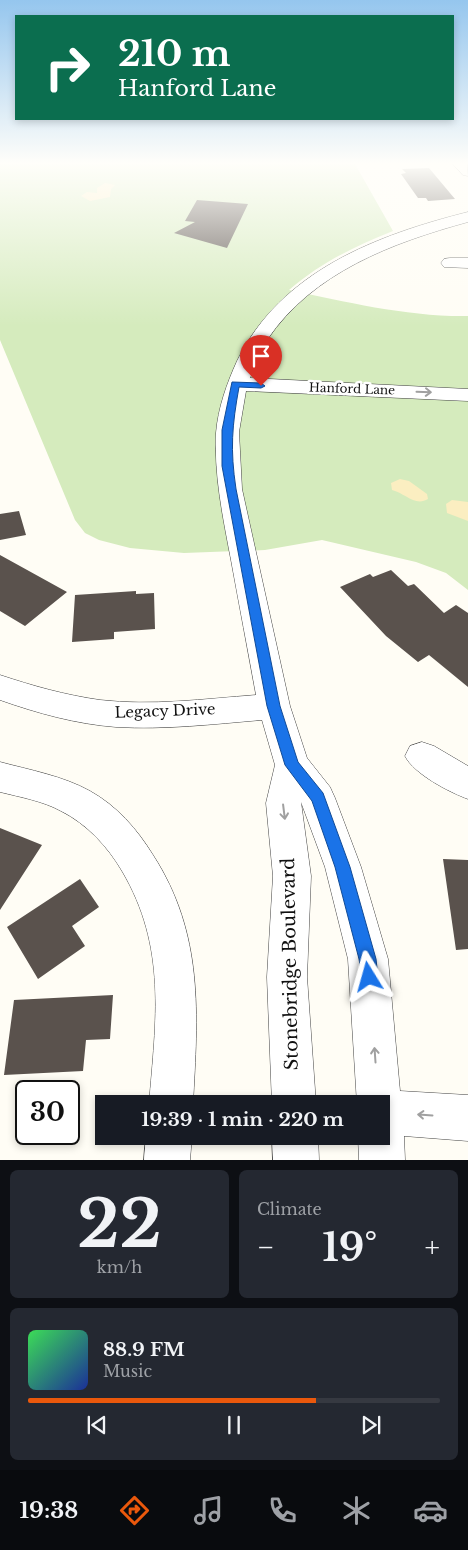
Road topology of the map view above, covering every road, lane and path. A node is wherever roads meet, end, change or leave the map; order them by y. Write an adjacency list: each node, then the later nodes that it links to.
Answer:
1 (464, 218): 4 (street)
2 (450, 264): 3 (street)
3 (468, 264)
4 (238, 376): 5 (street, Hanford Lane); 6 (street, Hanford Lane, one-way to 6); 8 (street)
5 (468, 383)
6 (468, 395)
7 (0, 687): 8 (street, Legacy Drive)
8 (274, 706): 10 (street)
9 (422, 756): 12 (street)
10 (292, 765): 14 (street, Stonebridge Boulevard, one-way to 14); 15 (street, one-way to 10)
11 (0, 777): 13 (street)
12 (468, 784)
13 (172, 1095)
14 (294, 1095)
15 (378, 1095)
16 (390, 1113): 17 (street, one-way to 16)
17 (468, 1118)
18 (168, 1145): 21 (street)
19 (295, 1145): 22 (street)
20 (381, 1145): 23 (street)
21 (167, 1160)
22 (296, 1160)
23 (382, 1160)

